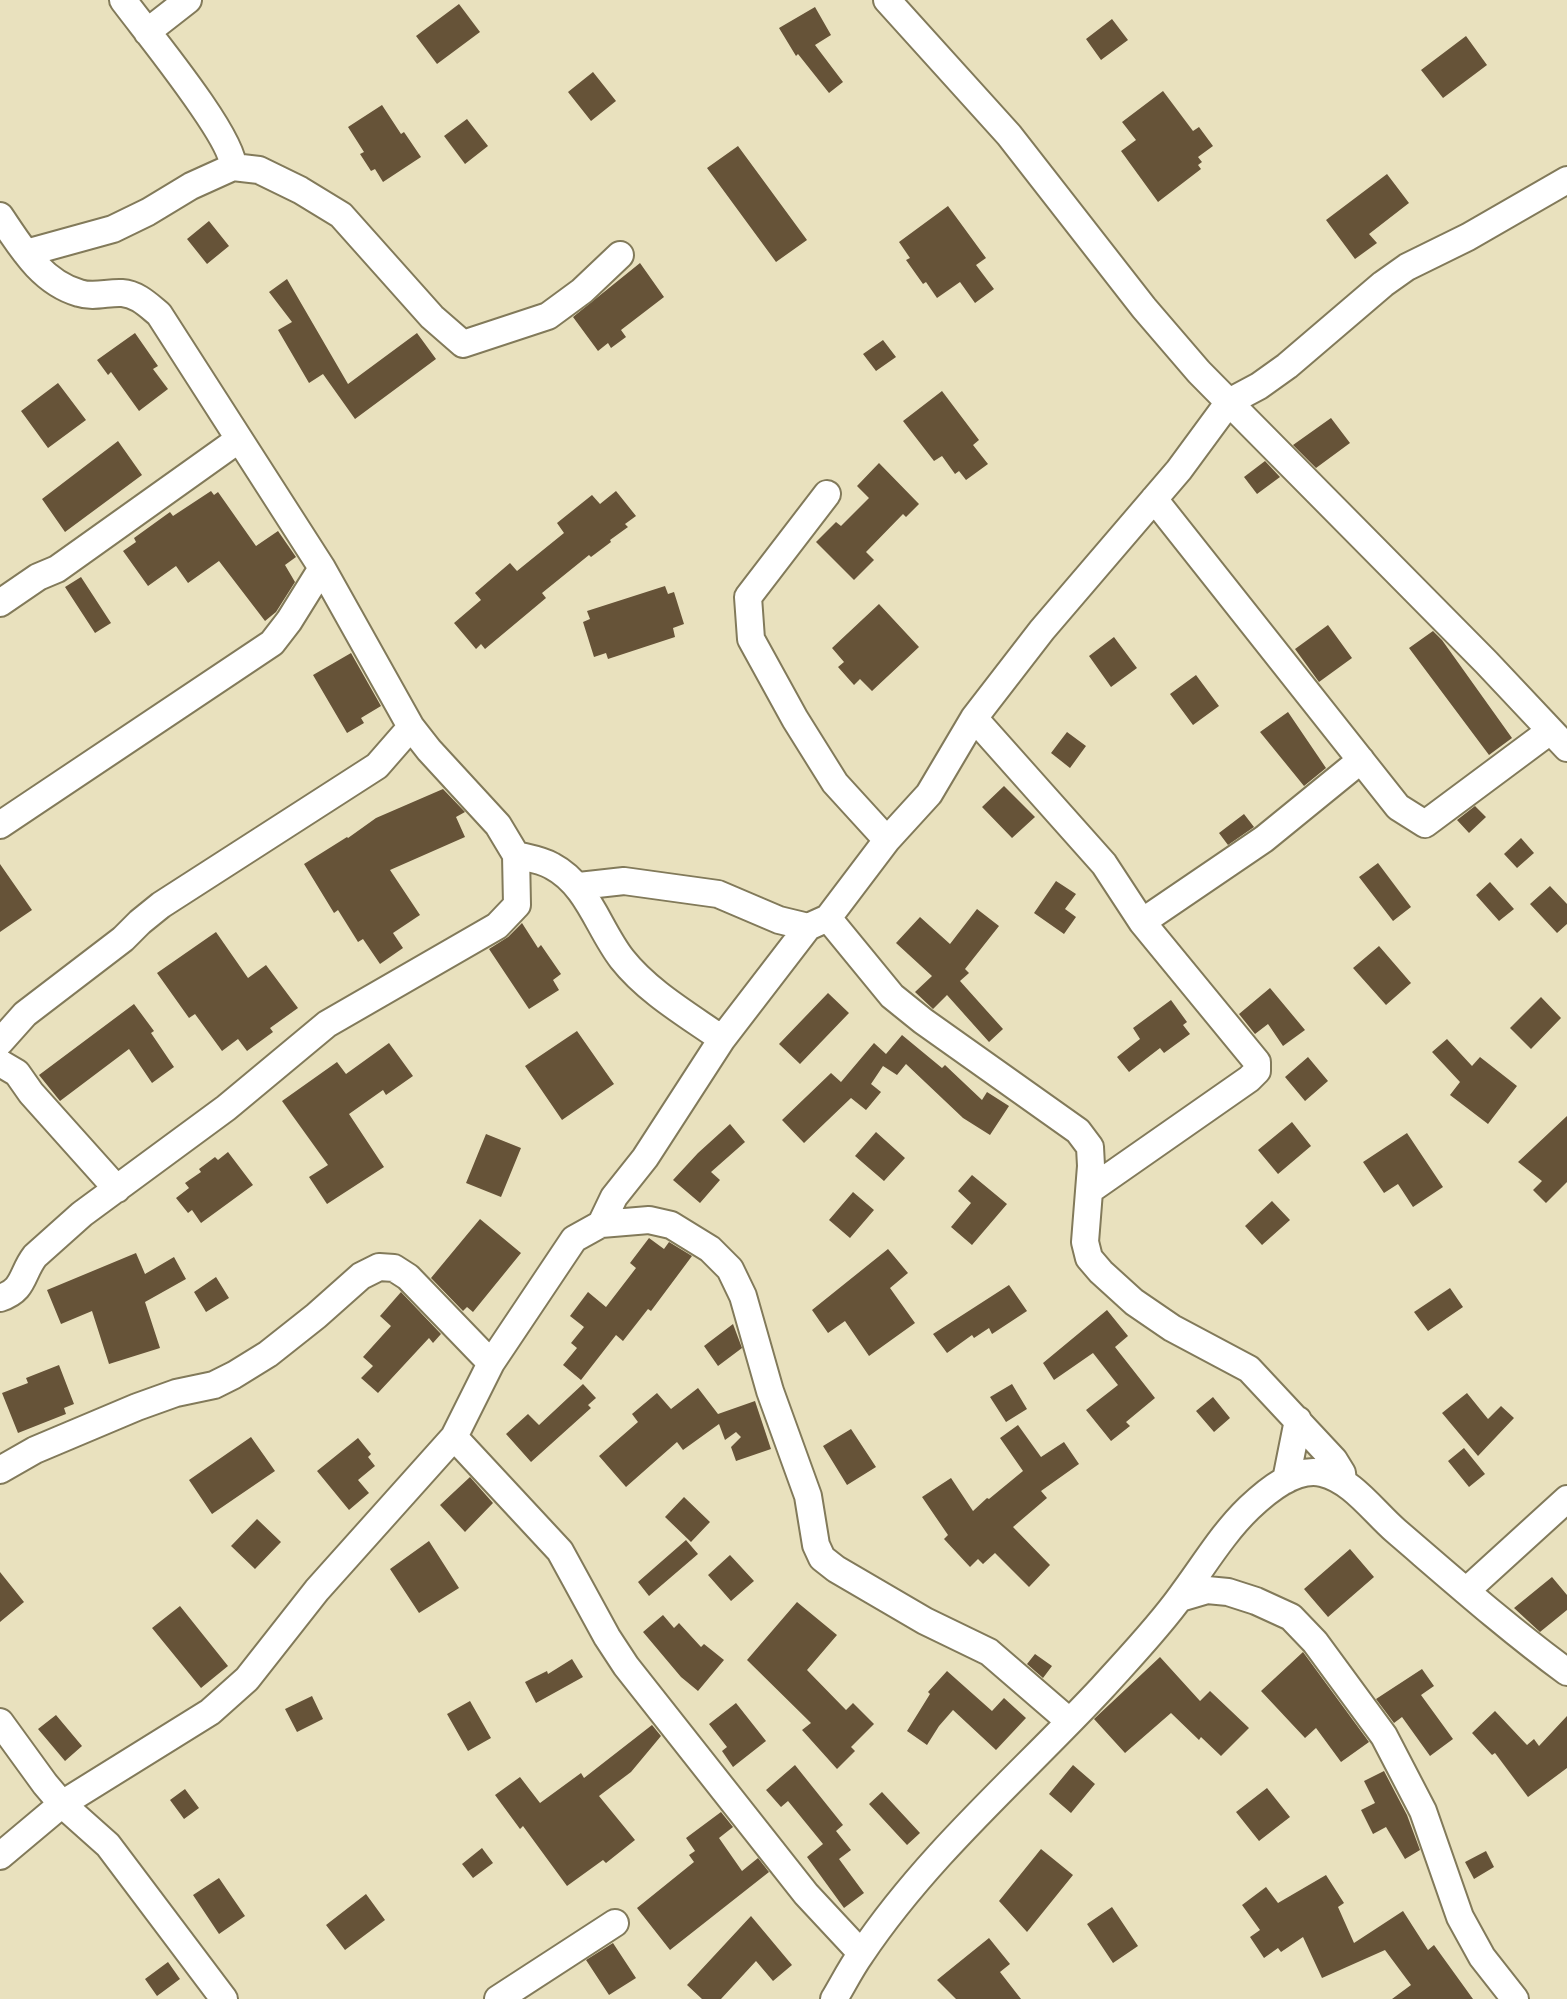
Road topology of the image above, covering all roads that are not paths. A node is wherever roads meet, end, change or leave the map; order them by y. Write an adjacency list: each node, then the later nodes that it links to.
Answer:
1 (123, 0): 4 (street)
2 (188, 0): 4 (street)
3 (887, 0): 10 (street)
4 (147, 32): 5 (street)
5 (233, 167): 8 (street); 9 (street)
6 (1567, 180): 10 (street)
7 (0, 216): 8 (street)
8 (26, 253): 11 (street)
9 (620, 256)
10 (1229, 402): 13 (street); 18 (street)
11 (238, 440): 14 (street); 15 (street)
12 (827, 494): 21 (street)
13 (1154, 499): 16 (street); 19 (street)
14 (322, 568): 17 (street); 20 (street)
15 (0, 603)
16 (974, 718): 21 (street); 25 (street)
17 (411, 727): 22 (street); 27 (street)
18 (1559, 740): 19 (street)
19 (1361, 760): 25 (street)
20 (0, 825)
21 (887, 840): 24 (street)
22 (516, 855): 23 (street); 29 (street)
23 (579, 886): 24 (street); 26 (street)
24 (818, 922): 26 (street); 30 (street)
25 (1142, 922): 30 (street)
26 (722, 1039): 31 (street)
27 (0, 1042)
28 (0, 1063): 29 (street)
29 (117, 1189): 32 (street)
30 (1090, 1190): 34 (street)
31 (601, 1224): 33 (street); 43 (street)
32 (0, 1298)
33 (491, 1363): 35 (street); 36 (street)
34 (1298, 1420): 37 (street); 38 (street)
35 (454, 1437): 45 (street); 48 (street)
36 (0, 1469)
37 (1286, 1480): 38 (street); 41 (street)
38 (1343, 1481): 40 (street)
39 (1567, 1499): 40 (street)
40 (1466, 1591): 42 (street)
41 (1180, 1598): 43 (street); 52 (street)
42 (1567, 1672)
43 (1069, 1721): 48 (street)
44 (0, 1722): 45 (street)
45 (62, 1804): 46 (street); 49 (street)
46 (0, 1856)
47 (615, 1923): 50 (street)
48 (861, 1953): 51 (street)
49 (224, 1999)
50 (498, 1999)
51 (834, 1999)
52 (1515, 1999)

